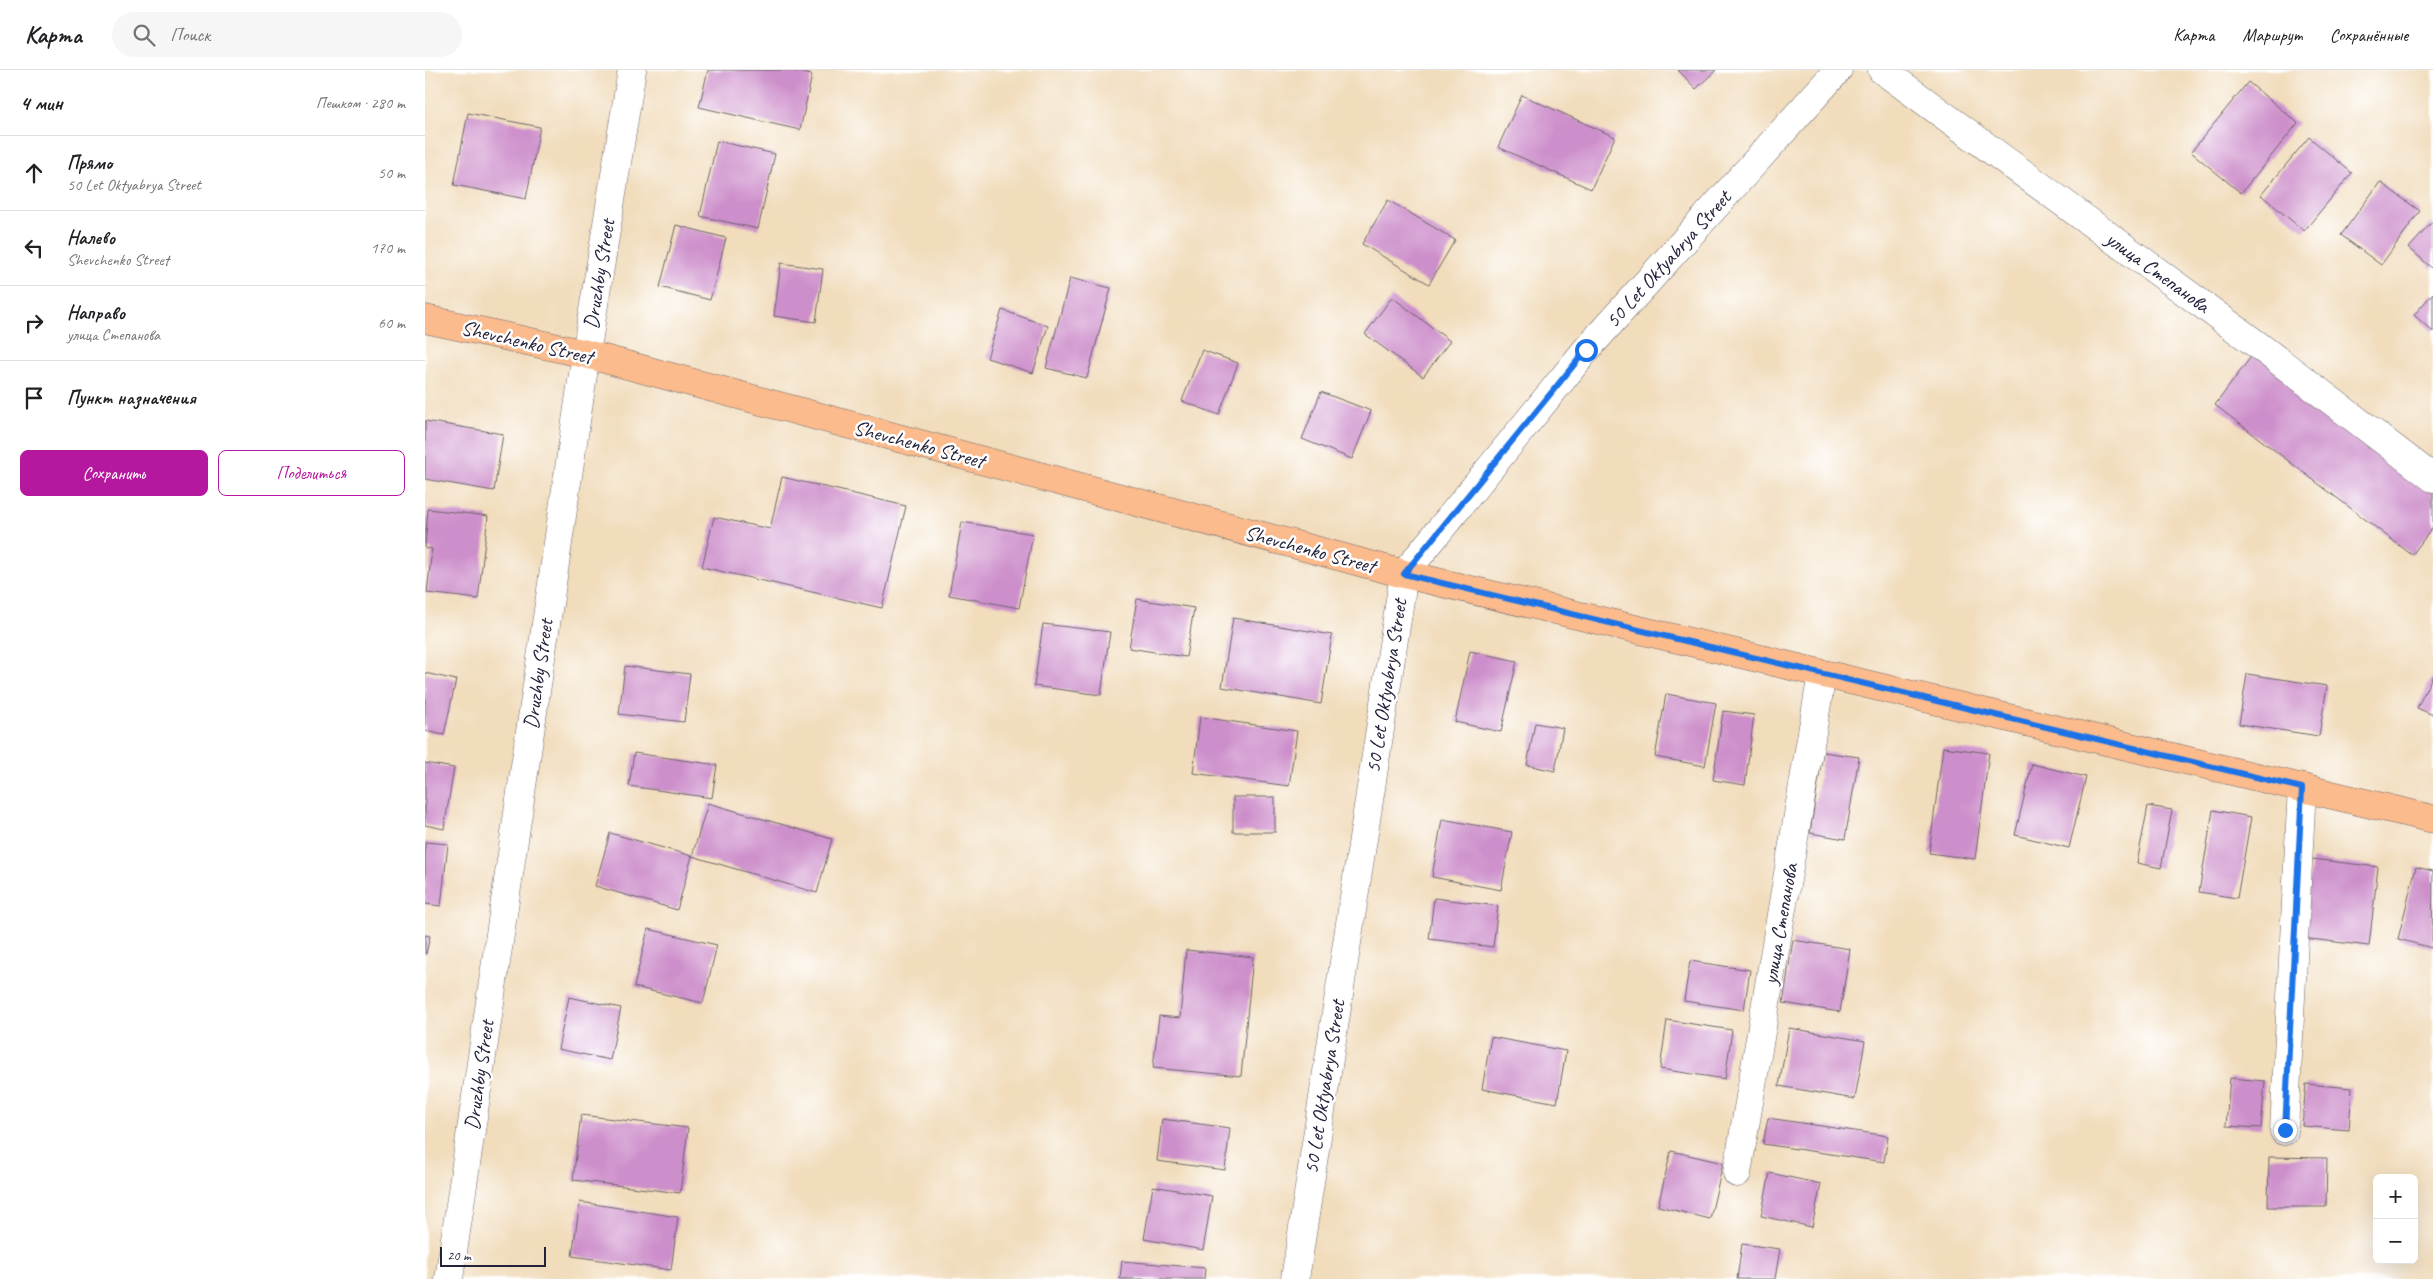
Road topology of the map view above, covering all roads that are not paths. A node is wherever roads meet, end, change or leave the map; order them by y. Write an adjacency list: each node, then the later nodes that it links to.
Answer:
1 (633, 70): 5 (street, Druzhby Street)
2 (1838, 70): 7 (street, 50 Let Oktyabrya Street)
3 (1882, 70): 6 (street, улица Степанова)
4 (425, 319): 5 (main road, Shevchenko Street)
5 (586, 354): 7 (main road, Shevchenko Street); 13 (street, Druzhby Street)
6 (2433, 478)
7 (1404, 574): 8 (main road, Shevchenko Street); 14 (street, 50 Let Oktyabrya Street)
8 (1822, 674): 9 (main road, Shevchenko Street); 12 (street, улица Степанова)
9 (2302, 788): 10 (main road, Shevchenko Street); 11 (street)
10 (2433, 819)
11 (2285, 1130)
12 (1737, 1174)
13 (449, 1279)
14 (1295, 1279)

